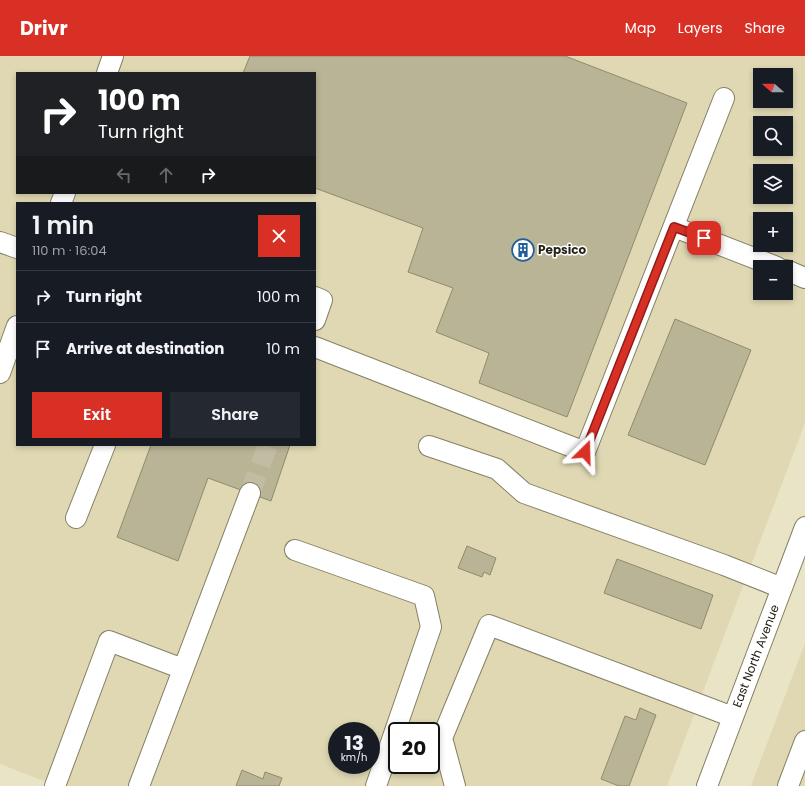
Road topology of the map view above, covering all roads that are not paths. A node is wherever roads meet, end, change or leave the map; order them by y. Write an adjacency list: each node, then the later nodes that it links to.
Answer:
1 (113, 56): 2 (street)
2 (107, 72)
3 (724, 98): 4 (street)
4 (674, 227): 7 (street); 13 (street)
5 (0, 242): 6 (street)
6 (16, 248)
7 (760, 260)
8 (793, 273): 9 (street)
9 (805, 278)
10 (316, 297): 11 (street)
11 (316, 317)
12 (16, 329): 14 (street)
13 (316, 347)
14 (0, 373)
15 (105, 446): 18 (street)
16 (428, 446): 21 (street)
17 (250, 493): 22 (street)
18 (76, 518)
19 (805, 527): 21 (street, East North Avenue)
20 (295, 550): 27 (street)
21 (782, 588): 23 (street, East North Avenue)
22 (183, 669): 25 (street); 26 (street)
23 (733, 717): 28 (street); 29 (street, East North Avenue)
24 (805, 741): 30 (street)
25 (54, 786)
26 (139, 786)
27 (376, 786)
28 (455, 786)
29 (707, 786)
30 (788, 786)

